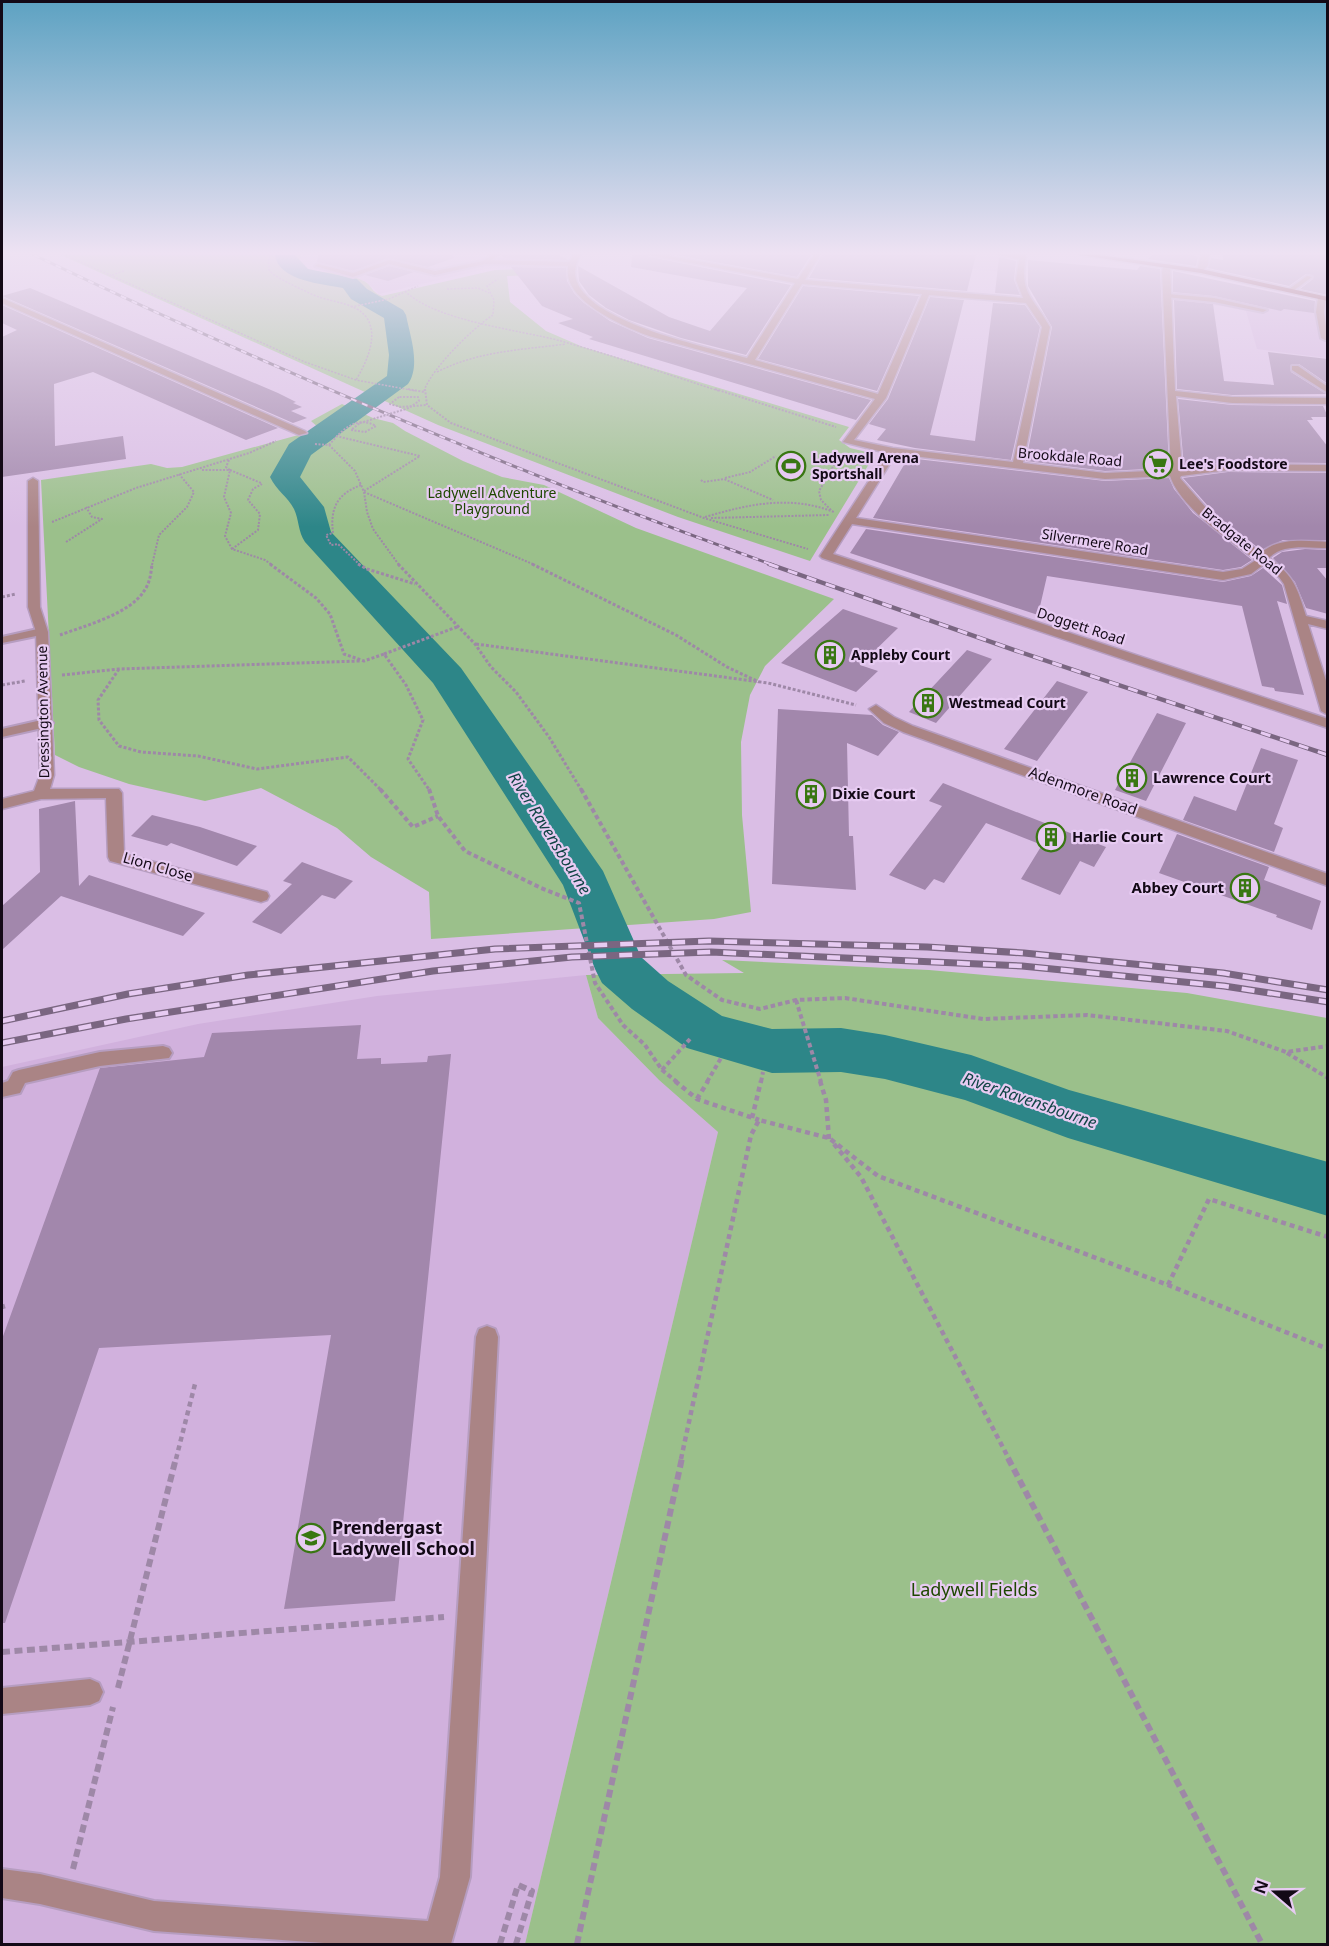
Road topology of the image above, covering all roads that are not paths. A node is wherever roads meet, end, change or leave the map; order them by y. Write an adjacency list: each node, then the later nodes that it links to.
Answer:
1 (105, 346): 13 (street)
2 (693, 346): 7 (street)
3 (760, 346): 7 (street)
4 (903, 346): 11 (street)
5 (1043, 346): 15 (street)
6 (1170, 346): 10 (street, Bradgate Road)
7 (749, 362): 11 (street)
8 (1295, 368): 9 (lane)
9 (1328, 391)
10 (1171, 393): 12 (street); 17 (street, Bradgate Road)
11 (881, 398): 14 (street, Brookdale Road)
12 (1328, 401)
13 (302, 434)
14 (893, 451): 15 (street, Brookdale Road); 19 (street)
15 (1017, 467): 17 (street, Brookdale Road)
16 (1328, 468): 17 (street, Brookdale Road)
17 (1176, 473): 21 (street, Bradgate Road)
18 (33, 481): 24 (street, Dressington Avenue)
19 (849, 520): 21 (street, Silvermere Road); 29 (street, Doggett Road)
20 (1328, 545): 21 (street, Silvermere Road)
21 (1262, 559): 22 (street, Bradgate Road)
22 (1302, 619): 23 (street); 27 (street, Bradgate Road)
23 (1328, 626)
24 (43, 636): 25 (lane); 28 (street, Dressington Avenue)
25 (2, 640)
26 (876, 709): 33 (street, Adenmore Road)
27 (1328, 711)
28 (46, 723): 30 (lane); 31 (street, Dressington Avenue)
29 (1328, 724)
30 (2, 733)
31 (41, 794): 32 (street, Dressington Avenue); 34 (street, Lion Close)
32 (2, 804)
33 (1328, 880)
34 (261, 896)
35 (163, 1053): 36 (lane)
36 (2, 1090)
37 (487, 1337): 40 (lane)
38 (90, 1692): 39 (lane)
39 (2, 1701)
40 (2, 1884)

